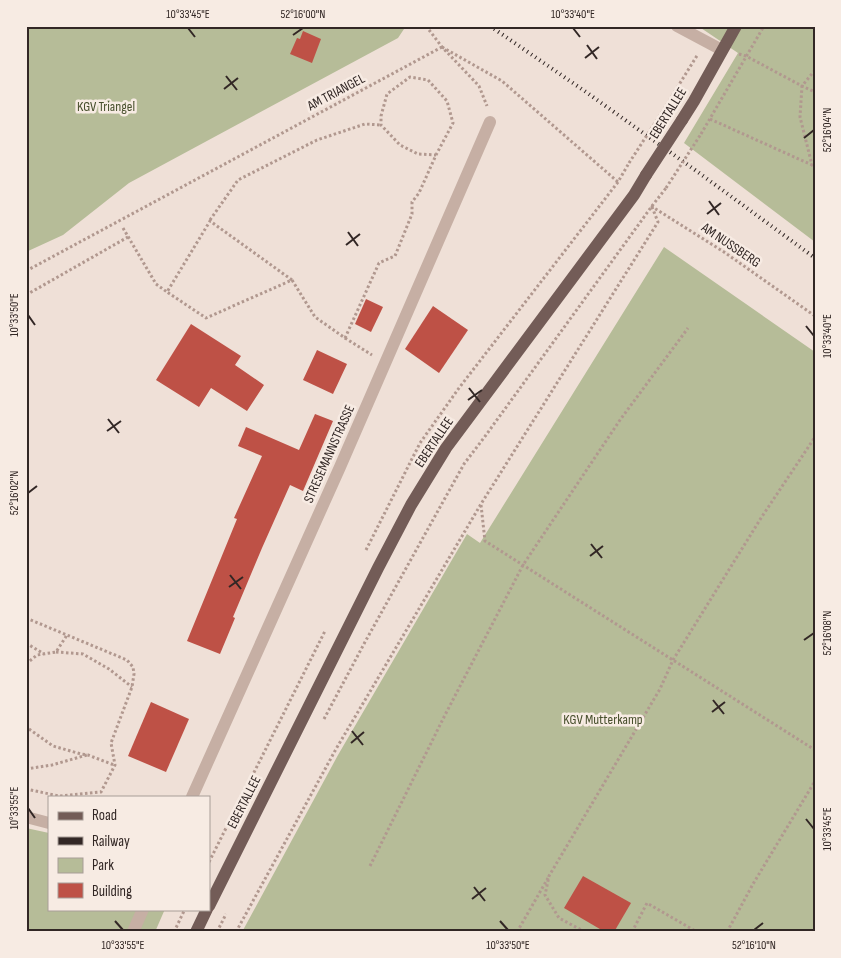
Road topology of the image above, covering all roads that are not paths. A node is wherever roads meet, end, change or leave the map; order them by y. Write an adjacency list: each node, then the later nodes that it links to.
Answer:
1 (677, 26): 3 (street)
2 (736, 26): 3 (main road, EBERTALLEE)
3 (722, 50): 8 (main road, EBERTALLEE, bridge)
4 (490, 122): 5 (street, STRESEMANNSTRASSE)
5 (192, 796)
6 (26, 817): 7 (street)
7 (48, 823)
8 (210, 904)
9 (143, 910): 11 (street)
10 (207, 910): 12 (main road, EBERTALLEE)
11 (133, 932)
12 (196, 932)

